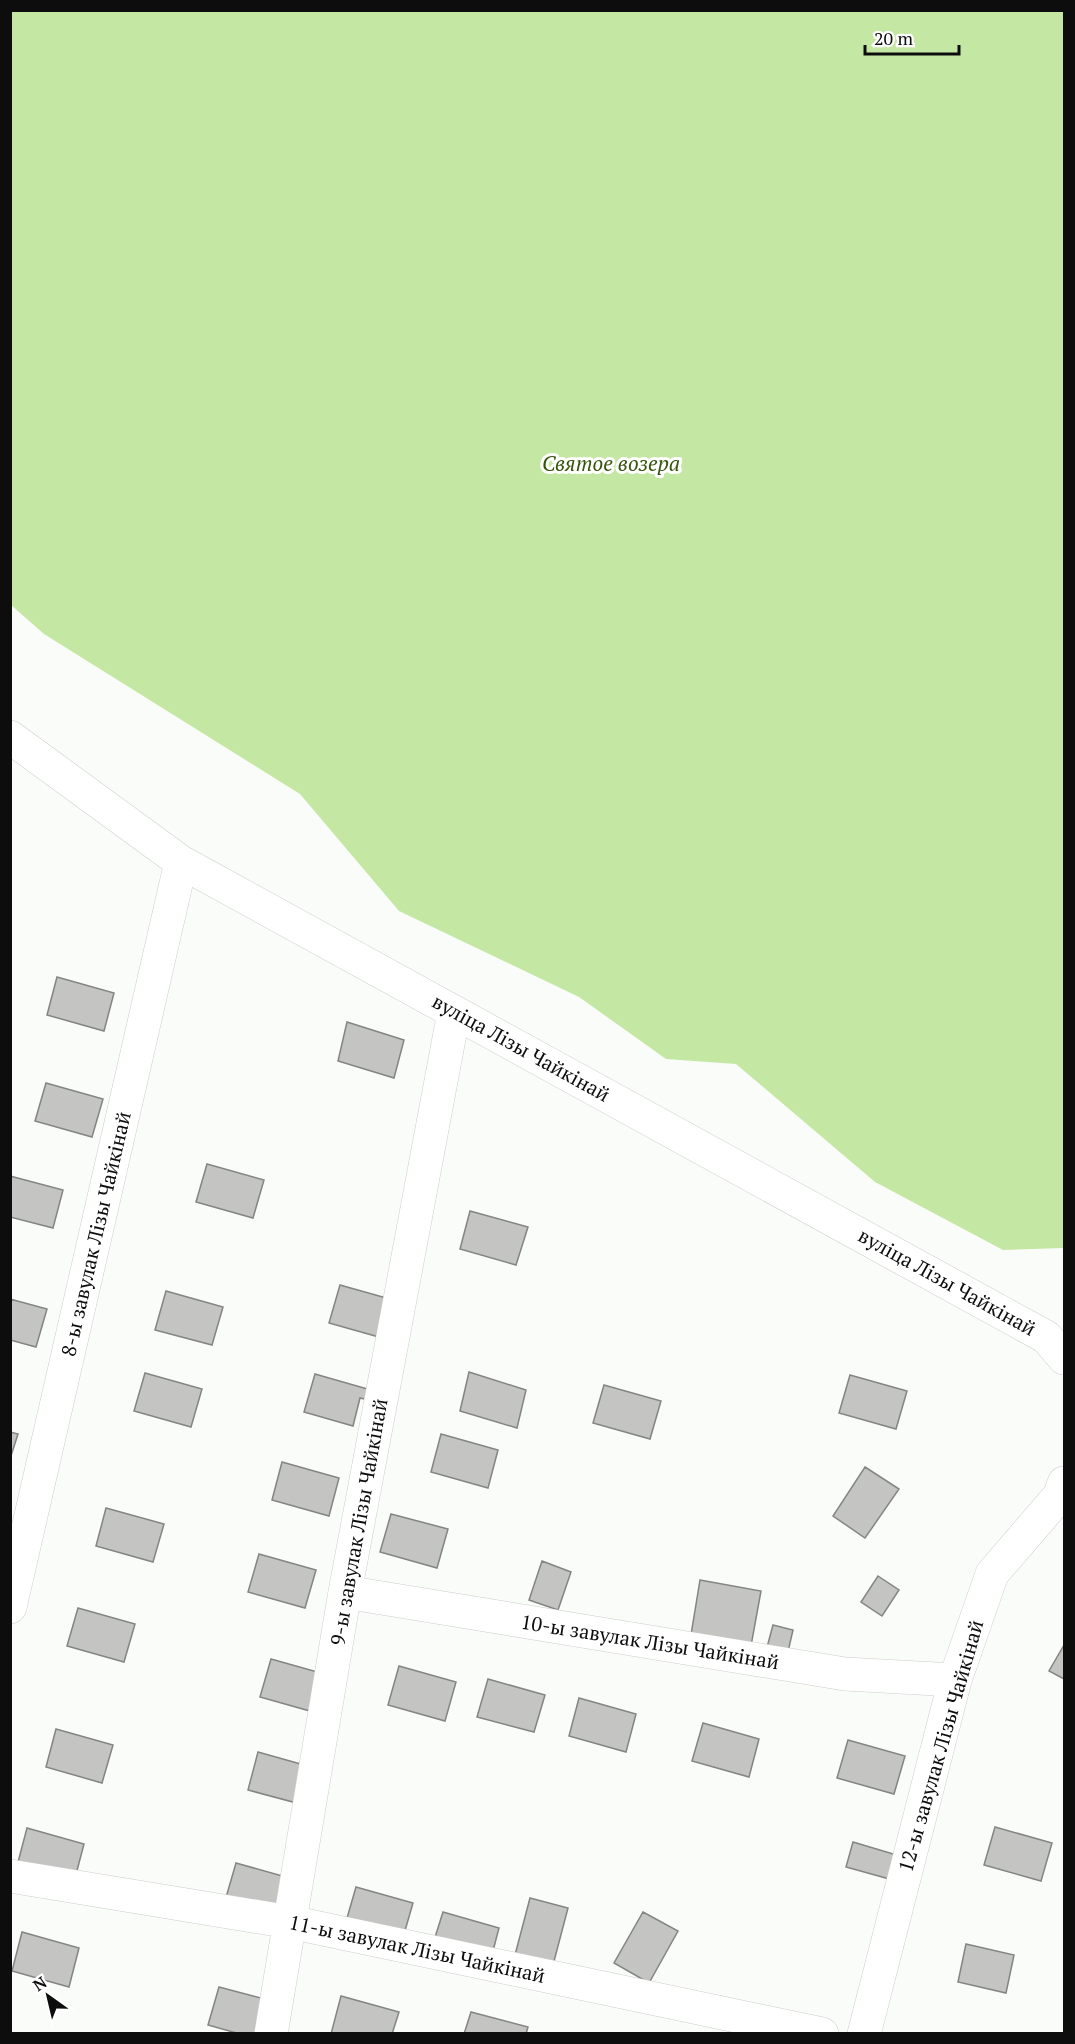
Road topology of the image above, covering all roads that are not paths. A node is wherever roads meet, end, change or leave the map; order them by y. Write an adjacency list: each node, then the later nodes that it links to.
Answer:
1 (10, 737): 2 (street, вуліца Лізы Чайкінай)
2 (181, 862): 3 (street, вуліца Лізы Чайкінай); 7 (street, 8-ы завулак Лізы Чайкінай)
3 (454, 1012): 4 (street, вуліца Лізы Чайкінай); 6 (street, 9-ы завулак Лізы Чайкінай)
4 (1055, 1348)
5 (1065, 1483): 8 (street, 12-ы завулак Лізы Чайкінай)
6 (345, 1592): 8 (street, 10-ы завулак Лізы Чайкінай); 10 (street, 9-ы завулак Лізы Чайкінай)
7 (10, 1607)
8 (955, 1680): 13 (street, 12-ы завулак Лізы Чайкінай)
9 (10, 1876): 10 (street, 11-ы завулак Лізы Чайкінай)
10 (290, 1922): 11 (street, 9-ы завулак Лізы Чайкінай); 12 (street, 11-ы завулак Лізы Чайкінай)
11 (271, 2034)
12 (822, 2034)
13 (864, 2034)

